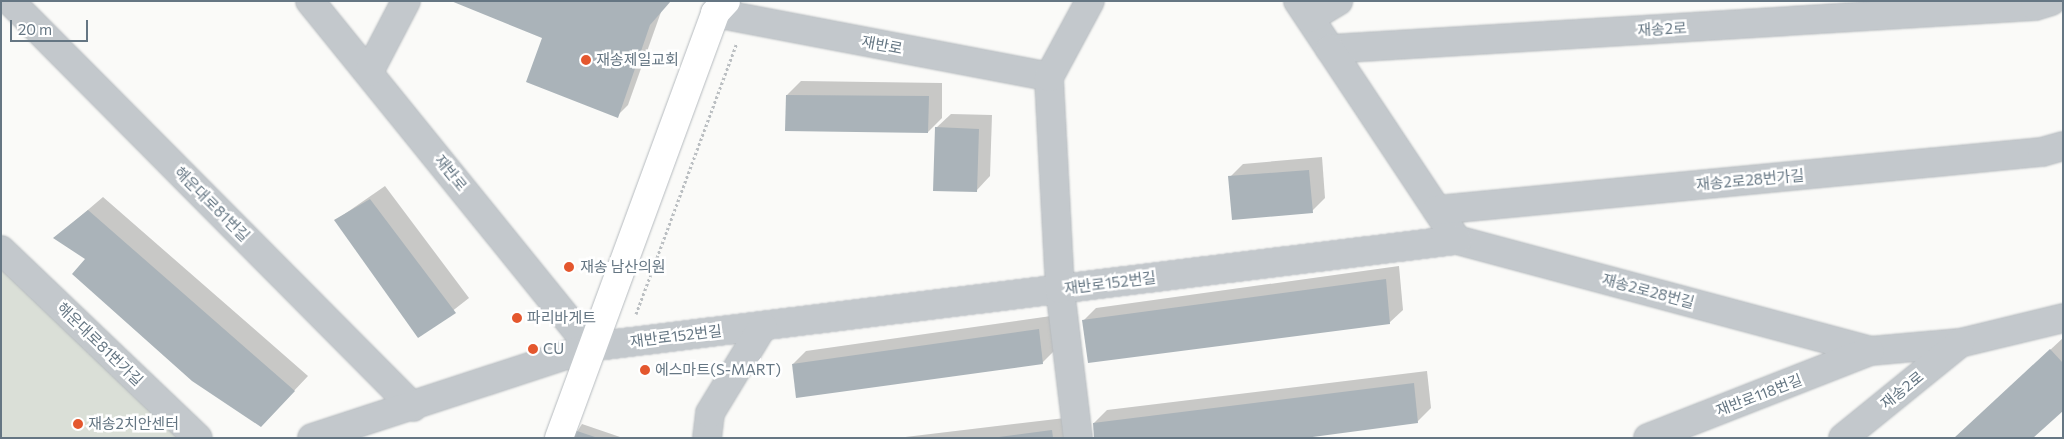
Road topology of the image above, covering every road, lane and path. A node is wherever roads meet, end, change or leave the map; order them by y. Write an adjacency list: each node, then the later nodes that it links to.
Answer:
1 (10, 1): 24 (street, 해운대로81번길)
2 (310, 1): 11 (street, 재반로)
3 (406, 1): 11 (street)
4 (1090, 1): 12 (street)
5 (1338, 1): 8 (street)
6 (2039, 3): 10 (street, 재송2로)
7 (720, 7): 9 (street, 재반로); 22 (main road, 재반로)
8 (1304, 10): 10 (street)
9 (746, 19): 12 (street, 재반로); 20 (path)
10 (1330, 49): 14 (street)
11 (369, 72): 22 (street, 재반로)
12 (1049, 77): 17 (street)
13 (2063, 146): 14 (street, 재송2로28번가길)
14 (1437, 210): 15 (street)
15 (1457, 240): 17 (street, 재반로152번길); 23 (street, 재송2로28번길)
16 (1, 250): 25 (street, 해운대로81번가길)
17 (1060, 289): 19 (street, 재반로152번길); 29 (street)
18 (2063, 318): 21 (street, 재송2로28번길)
19 (763, 326): 20 (street, 재반로152번길); 28 (street)
20 (626, 342): 22 (street, 재반로152번길)
21 (1960, 343): 23 (street, 재송2로28번길); 31 (street, 재송2로)
22 (590, 347): 24 (street); 27 (main road, 재반로)
23 (1870, 351): 30 (street, 재반로118번길)
24 (413, 407): 26 (street)
25 (198, 438)
26 (312, 438)
27 (559, 438)
28 (707, 438)
29 (1078, 438)
30 (1648, 438)
31 (1843, 438)

